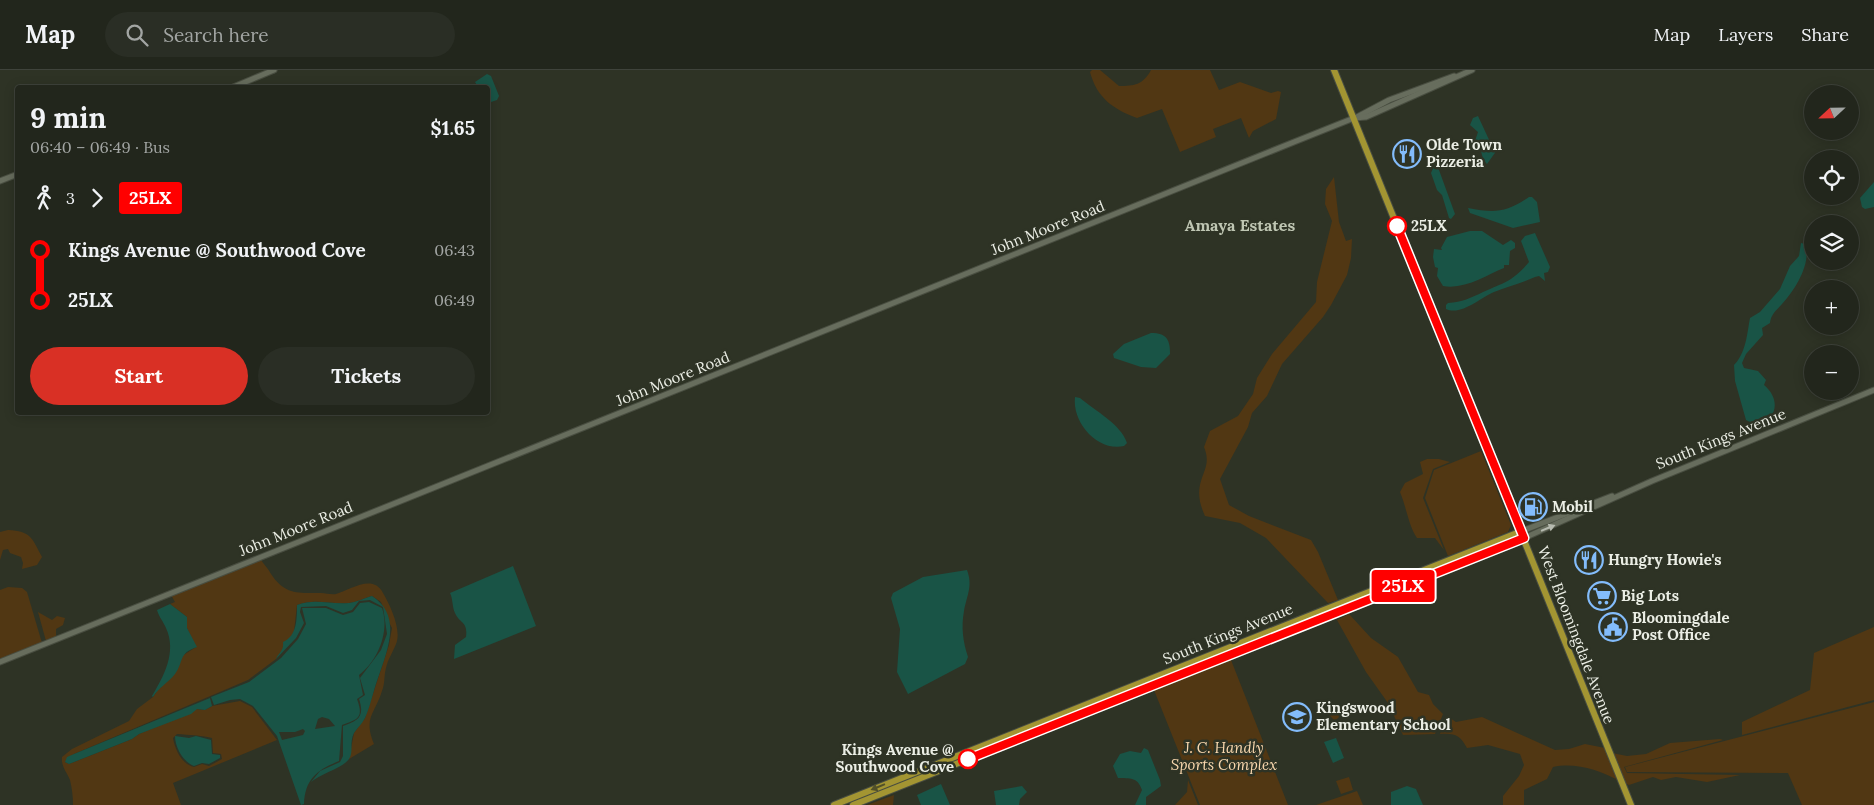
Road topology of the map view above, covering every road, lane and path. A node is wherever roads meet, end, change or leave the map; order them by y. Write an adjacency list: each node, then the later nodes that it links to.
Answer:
1 (274, 70): 4 (street)
2 (1334, 70): 5 (main road, West Bloomingdale Avenue)
3 (1472, 70): 5 (street, John Moore Road)
4 (238, 85)
5 (1354, 118): 9 (main road, West Bloomingdale Avenue); 10 (street, John Moore Road)
6 (15, 175): 7 (street)
7 (0, 181)
8 (1874, 390): 9 (street, South Kings Avenue)
9 (1523, 534): 11 (main road, South Kings Avenue, one-way to 11); 12 (main road, South Kings Avenue); 13 (main road, West Bloomingdale Avenue)
10 (0, 662)
11 (834, 805)
12 (853, 805)
13 (1630, 805)

